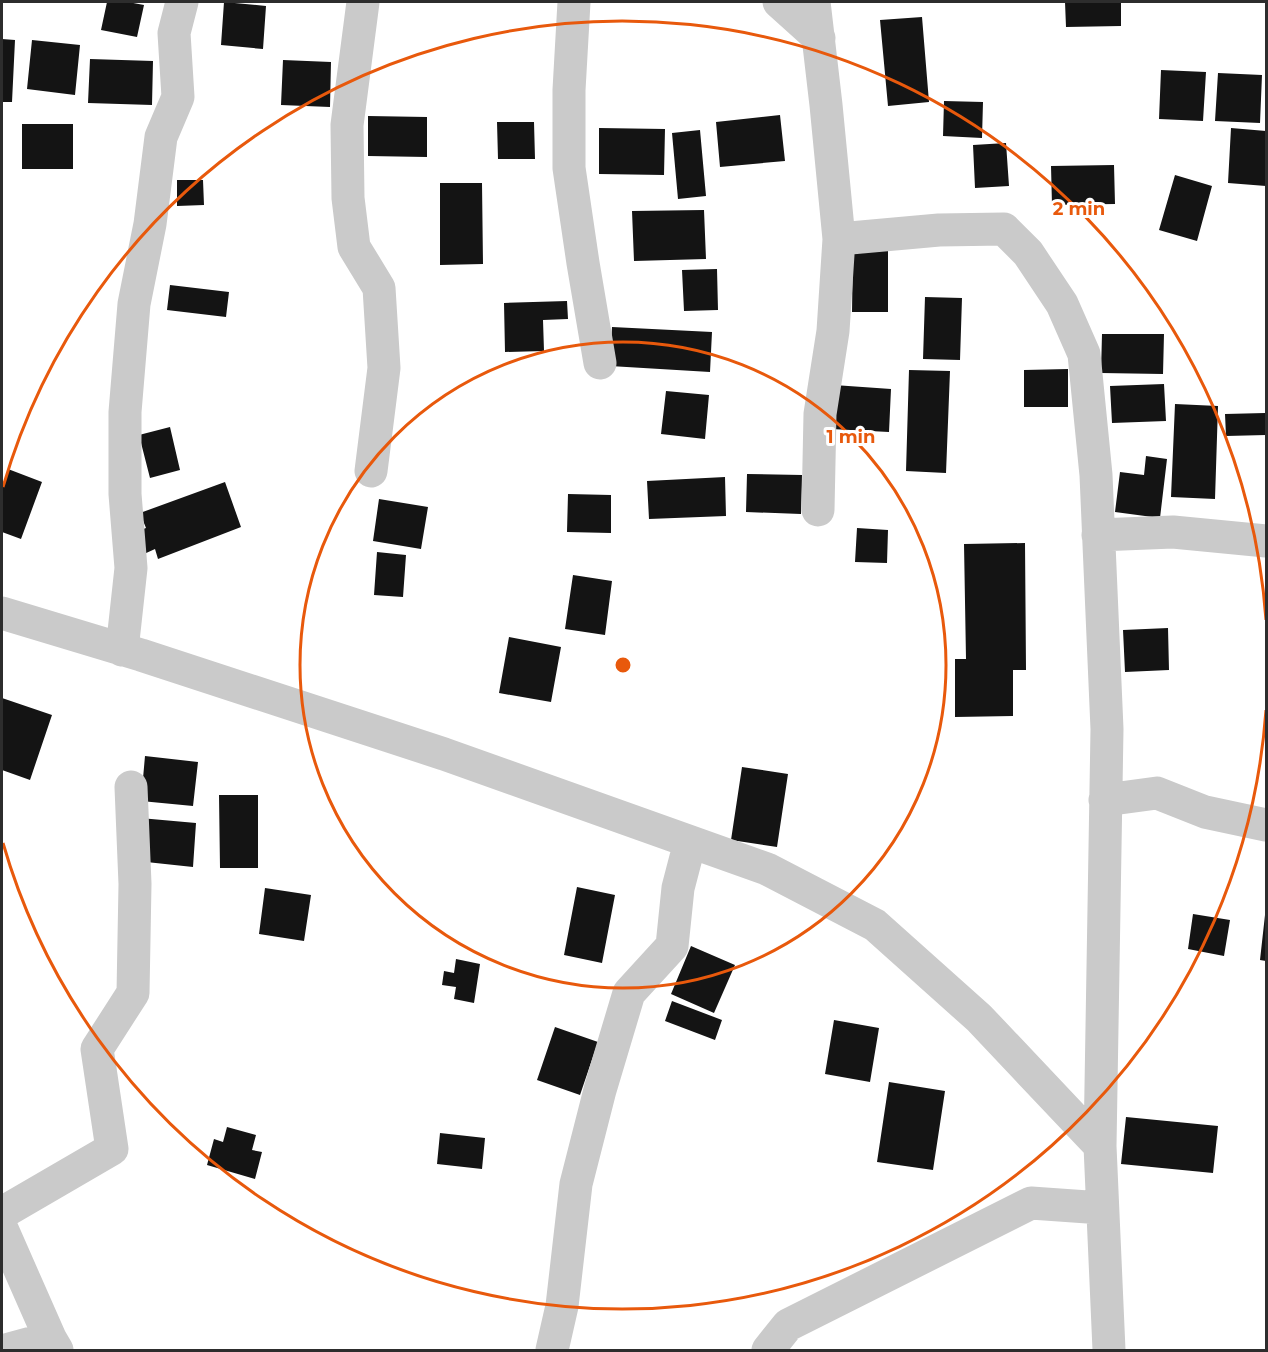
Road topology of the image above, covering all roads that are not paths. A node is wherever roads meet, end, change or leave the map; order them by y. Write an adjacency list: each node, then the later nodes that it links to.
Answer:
1 (182, 2): 14 (street)
2 (363, 2): 9 (street)
3 (574, 2): 8 (street)
4 (779, 2): 6 (street)
5 (814, 2): 6 (street)
6 (819, 38): 7 (street)
7 (838, 239): 10 (street); 11 (street)
8 (600, 363)
9 (371, 471)
10 (818, 510)
11 (1098, 535): 12 (street); 16 (street)
12 (1266, 541)
13 (2, 614): 14 (street)
14 (122, 650): 18 (street)
15 (131, 787): 21 (street)
16 (1105, 800): 17 (street); 19 (street)
17 (1266, 825)
18 (690, 842): 19 (street); 25 (street)
19 (1100, 1146): 20 (street)
20 (1102, 1208): 26 (street); 27 (street)
21 (2, 1213)
22 (2, 1229): 23 (street)
23 (53, 1344): 24 (street)
24 (6, 1350)
25 (552, 1350)
26 (768, 1350)
27 (1109, 1350)

